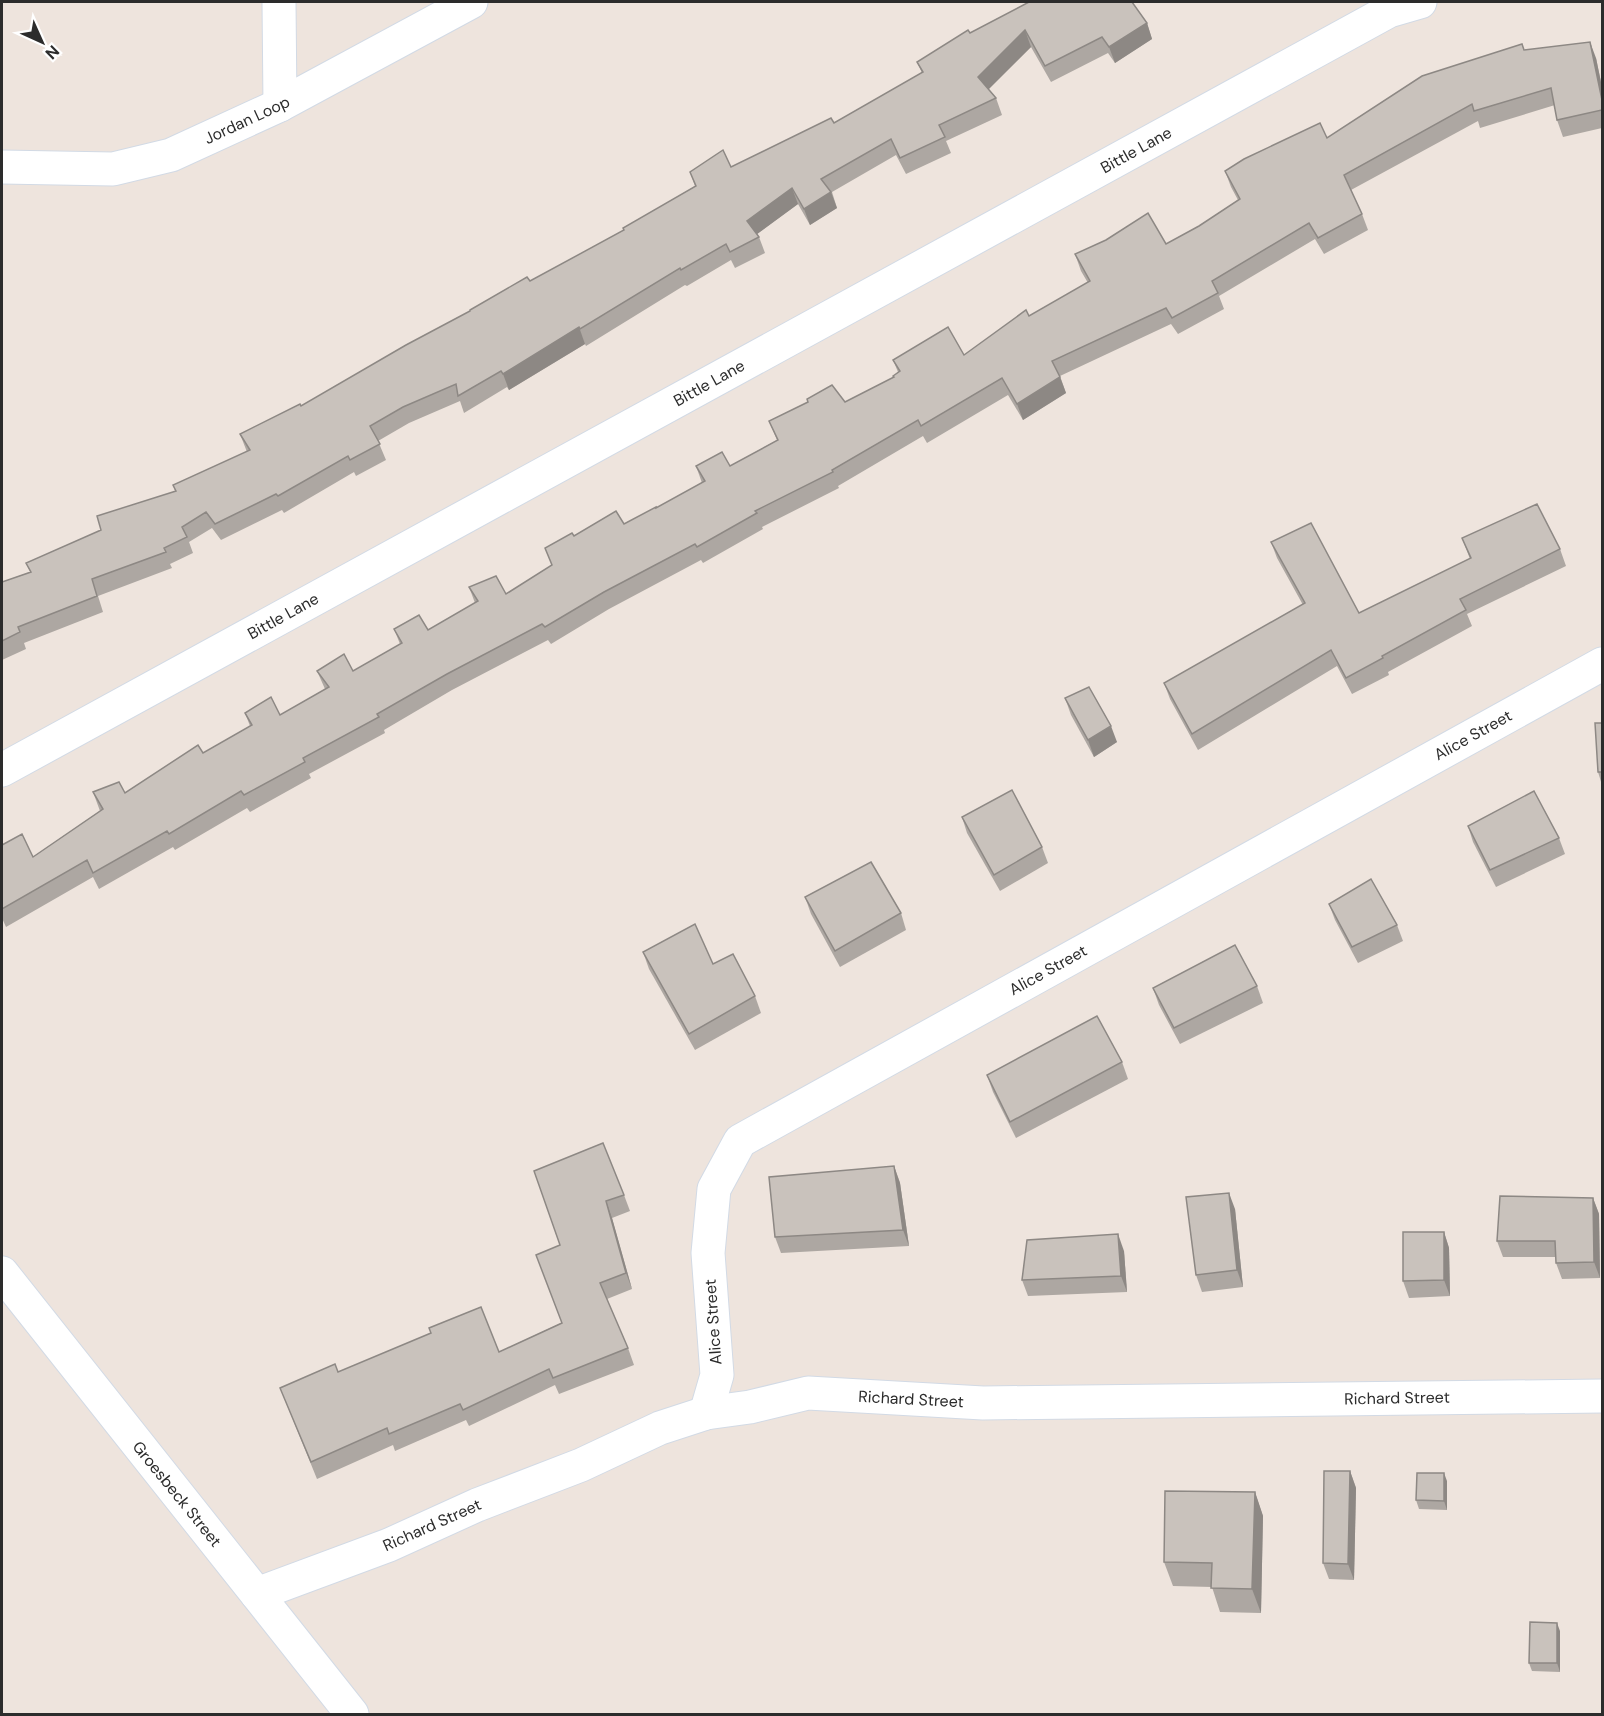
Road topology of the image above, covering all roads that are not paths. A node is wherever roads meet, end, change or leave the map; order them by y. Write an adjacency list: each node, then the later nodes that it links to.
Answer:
1 (279, 2): 4 (street)
2 (471, 2): 4 (street, Jordan Loop)
3 (1420, 2): 7 (street, Bittle Lane)
4 (280, 105): 5 (street, Jordan Loop)
5 (2, 167)
6 (1602, 664): 10 (street, Alice Street)
7 (2, 770)
8 (2, 1273): 11 (street, Groesbeck Street)
9 (1602, 1396): 10 (street, Richard Street)
10 (706, 1413): 11 (street, Richard Street)
11 (257, 1594): 12 (street, Groesbeck Street)
12 (352, 1714)

